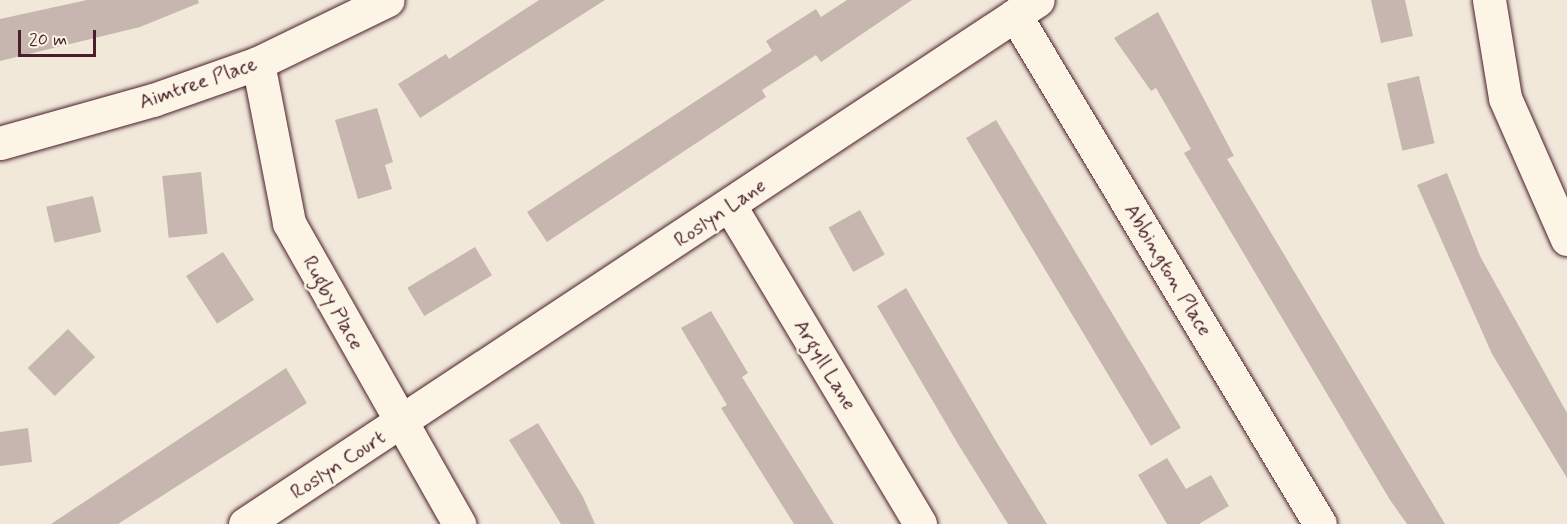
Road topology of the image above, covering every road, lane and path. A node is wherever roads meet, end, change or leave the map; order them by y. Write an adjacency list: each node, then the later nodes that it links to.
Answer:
1 (388, 0): 4 (street, Aimtree Place)
2 (1489, 0): 7 (street)
3 (1027, 8): 6 (street, Roslyn Lane); 12 (street, Abbington Place)
4 (258, 63): 5 (street, Aimtree Place); 8 (street, Rugby Place)
5 (0, 143)
6 (730, 206): 8 (street, Roslyn Lane); 11 (street, Argyll Lane)
7 (1567, 239)
8 (400, 424): 9 (street, Roslyn Court); 10 (street, Rugby Place)
9 (246, 524)
10 (459, 524)
11 (920, 524)
12 (1320, 524)

